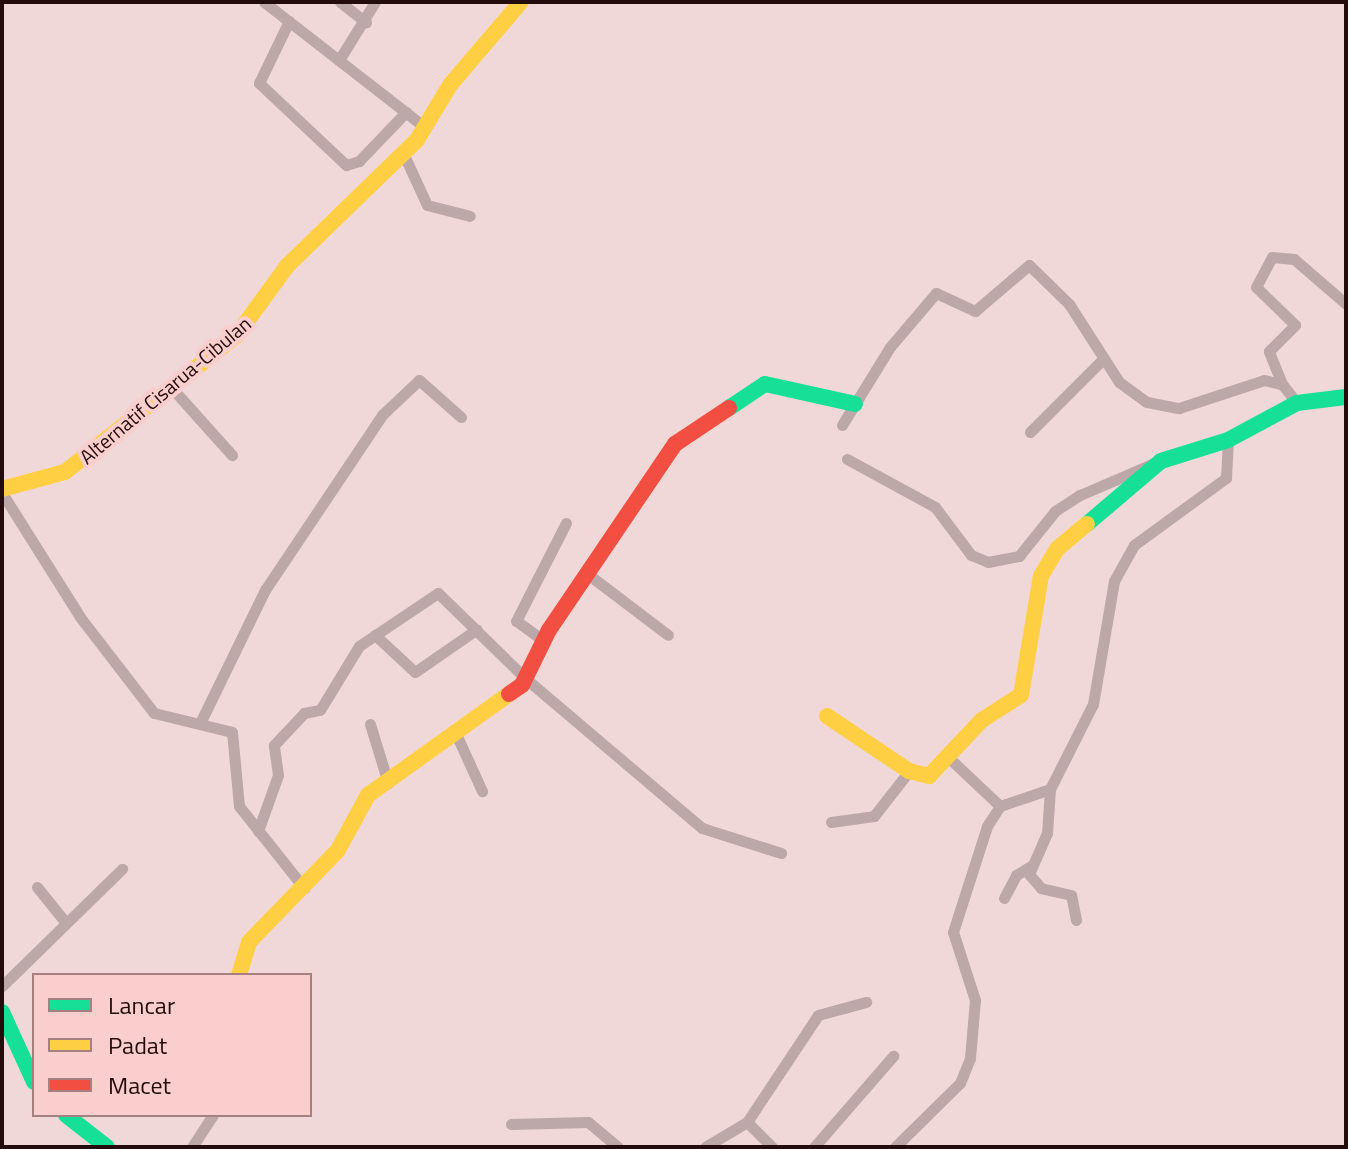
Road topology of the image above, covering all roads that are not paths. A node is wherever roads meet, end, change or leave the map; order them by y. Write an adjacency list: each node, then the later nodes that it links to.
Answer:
1 (264, 2): 5 (street)
2 (340, 2): 6 (street)
3 (375, 2): 6 (street)
4 (521, 2): 9 (street, Alternatif Cisarua-Cibulan)
5 (289, 21): 7 (street); 8 (street)
6 (366, 22): 7 (street)
7 (339, 60): 8 (street)
8 (406, 112): 9 (street)
9 (426, 128): 10 (street, Alternatif Cisarua-Cibulan)
10 (404, 155): 11 (street); 15 (street, Alternatif Cisarua-Cibulan)
11 (470, 216)
12 (1346, 304): 14 (street)
13 (1102, 360): 14 (street); 18 (street); 21 (street)
14 (1282, 384): 17 (street)
15 (170, 386): 23 (street); 26 (street, Alternatif Cisarua-Cibulan)
16 (1346, 397): 17 (street)
17 (1297, 403): 22 (street)
18 (855, 404): 20 (street); 28 (street)
19 (461, 417): 35 (street)
20 (842, 425)
21 (1030, 432)
22 (1228, 440): 25 (street); 41 (street)
23 (232, 455)
24 (847, 459): 25 (street)
25 (1161, 461): 38 (street)
26 (2, 491): 35 (street)
27 (566, 523): 32 (street)
28 (589, 575): 31 (street); 32 (street)
29 (477, 629): 30 (street); 30 (street); 33 (street)
30 (375, 635): 45 (street)
31 (668, 635)
32 (544, 641): 33 (street)
33 (525, 678): 37 (street); 46 (street)
34 (827, 716): 39 (street)
35 (202, 719): 45 (street)
36 (370, 724): 40 (street)
37 (456, 734): 40 (street); 42 (street)
38 (948, 757): 39 (street); 43 (street)
39 (909, 771): 44 (street)
40 (388, 783): 50 (street)
41 (1050, 789): 43 (street); 47 (street)
42 (482, 791)
43 (1000, 806): 70 (street)
44 (831, 822)
45 (258, 831): 50 (street)
46 (781, 853)
47 (1031, 866): 51 (street); 52 (street)
48 (122, 869): 53 (street)
49 (37, 887): 53 (street)
50 (304, 888): 54 (street)
51 (1004, 898)
52 (1076, 920)
53 (66, 923): 55 (street)
54 (240, 973)
55 (2, 986)
56 (866, 1002): 62 (street)
57 (2, 1012): 59 (street)
58 (893, 1056): 69 (street)
59 (32, 1078)
60 (69, 1117): 64 (street)
61 (212, 1117): 65 (street)
62 (747, 1122): 67 (street); 68 (street)
63 (511, 1124): 66 (street)
64 (107, 1147)
65 (192, 1147)
66 (618, 1147)
67 (705, 1147)
68 (772, 1147)
69 (814, 1147)
70 (895, 1147)

